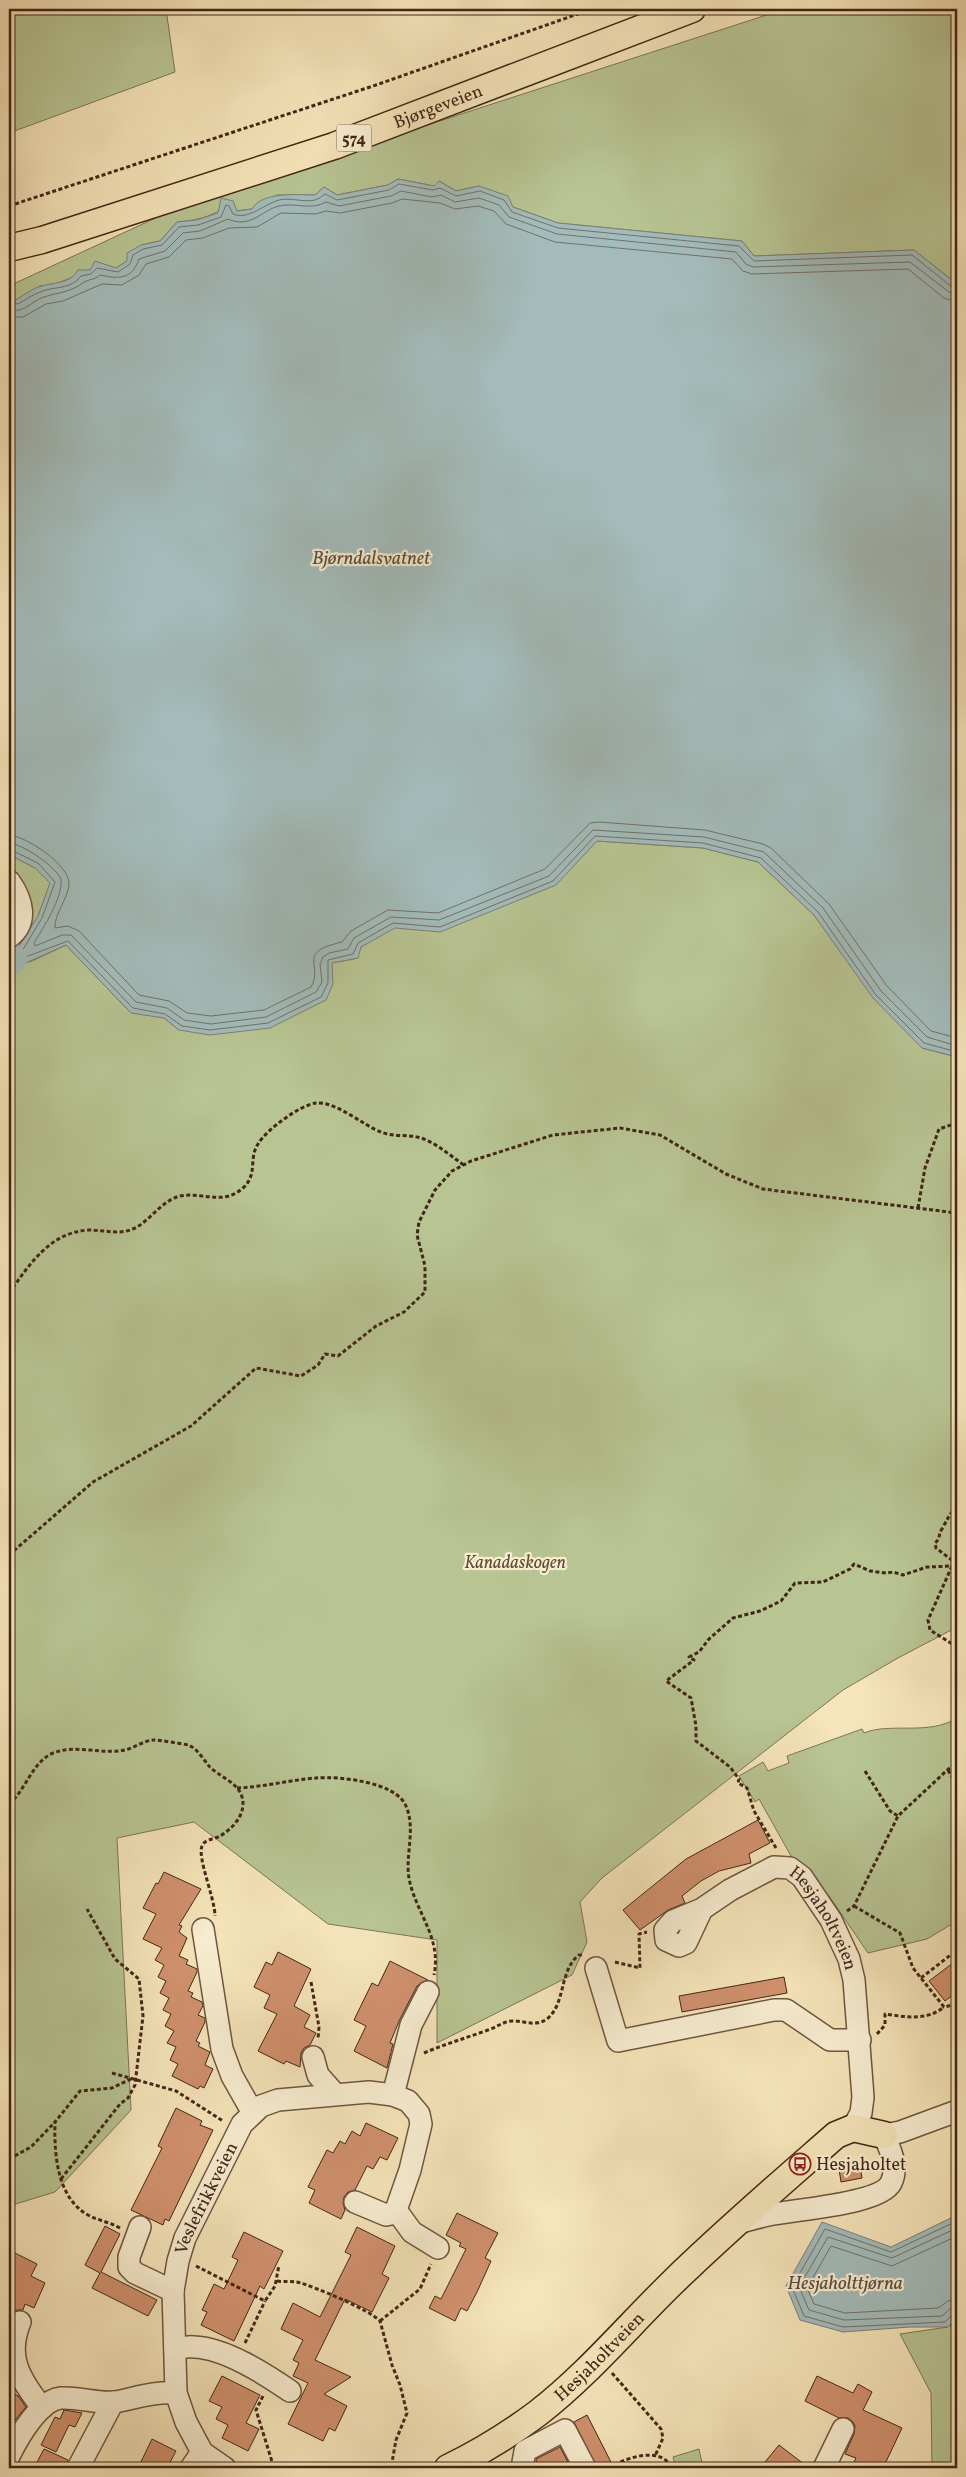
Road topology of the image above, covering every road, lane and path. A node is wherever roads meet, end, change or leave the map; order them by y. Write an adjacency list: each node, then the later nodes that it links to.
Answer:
1 (592, 9): 3 (path)
2 (692, 9): 4 (main road, Bjørgeveien / 574)
3 (9, 206)
4 (9, 248)
5 (9, 881): 6 (street)
6 (9, 937)
7 (957, 1123): 9 (path)
8 (464, 1165): 9 (path); 11 (path); 13 (path)
9 (918, 1208): 10 (path)
10 (957, 1214)
11 (9, 1292)
12 (957, 1506): 14 (path)
13 (9, 1555)
14 (952, 1566): 15 (path); 23 (path)
15 (957, 1647)
16 (957, 1761): 17 (path)
17 (948, 1770): 19 (path); 22 (path)
18 (865, 1771): 22 (path)
19 (957, 1785)
20 (237, 1788): 21 (path); 28 (path); 34 (path)
21 (9, 1804)
22 (898, 1816): 24 (path)
23 (790, 1868): 26 (street, Hesjaholtveien); 27 (street, Hesjaholtveien)
24 (854, 1906): 27 (path); 32 (path)
25 (87, 1909): 41 (path)
26 (702, 1909)
27 (831, 1920): 37 (street, Hesjaholtveien)
28 (204, 1929): 45 (street)
29 (957, 1950): 32 (path)
30 (639, 1952): 31 (path)
31 (606, 1965): 37 (street); 39 (path)
32 (921, 1978): 36 (path)
33 (311, 1982): 38 (path)
34 (428, 1992): 39 (street)
35 (957, 2004): 36 (path)
36 (944, 2007): 37 (path)
37 (866, 2040): 47 (street, Hesjaholtveien)
38 (313, 2057): 42 (street)
39 (402, 2062): 43 (street)
40 (112, 2073): 41 (path)
41 (135, 2078): 46 (path); 48 (path); 51 (path)
42 (334, 2093): 43 (street, Veslefrikkveien); 45 (street, Veslefrikkveien)
43 (393, 2095): 53 (street, Veslefrikkveien)
44 (957, 2111): 49 (street)
45 (253, 2112): 48 (street, Veslefrikkveien)
46 (55, 2122): 50 (path); 51 (path)
47 (852, 2128): 49 (main road); 54 (main road, Hesjaholtveien)
48 (239, 2130): 57 (street, Veslefrikkveien)
49 (892, 2133): 54 (street, Hesjaholtveien)
50 (9, 2159)
51 (61, 2179): 55 (path)
52 (355, 2202): 53 (street)
53 (396, 2210): 56 (street)
54 (735, 2224): 66 (main road, Hesjaholtveien)
55 (138, 2232): 60 (street)
56 (438, 2248): 62 (path)
57 (179, 2257): 60 (street, Veslefrikkveien); 61 (path)
58 (279, 2265): 59 (path)
59 (277, 2281): 61 (path); 62 (path)
60 (173, 2291): 65 (street, Veslefrikkveien)
61 (265, 2301): 64 (path)
62 (380, 2321): 79 (path)
63 (20, 2322): 71 (street)
64 (247, 2338)
65 (175, 2349): 67 (street); 68 (street, Veslefrikkveien)
66 (598, 2357): 74 (path); 80 (main road, Hesjaholtveien)
67 (290, 2391)
68 (176, 2393): 70 (street); 75 (street, Veslefrikkveien)
69 (262, 2398): 78 (path)
70 (113, 2402): 71 (street); 76 (street)
71 (42, 2408): 73 (street)
72 (843, 2429): 85 (street)
73 (9, 2456)
74 (655, 2456): 83 (path); 84 (path)
75 (196, 2460): 77 (street, Veslefrikkveien)
76 (78, 2468)
77 (225, 2468)
78 (274, 2468)
79 (391, 2468)
80 (448, 2468)
81 (522, 2468): 82 (street)
82 (585, 2468)
83 (609, 2468)
84 (672, 2468)
85 (824, 2468)

